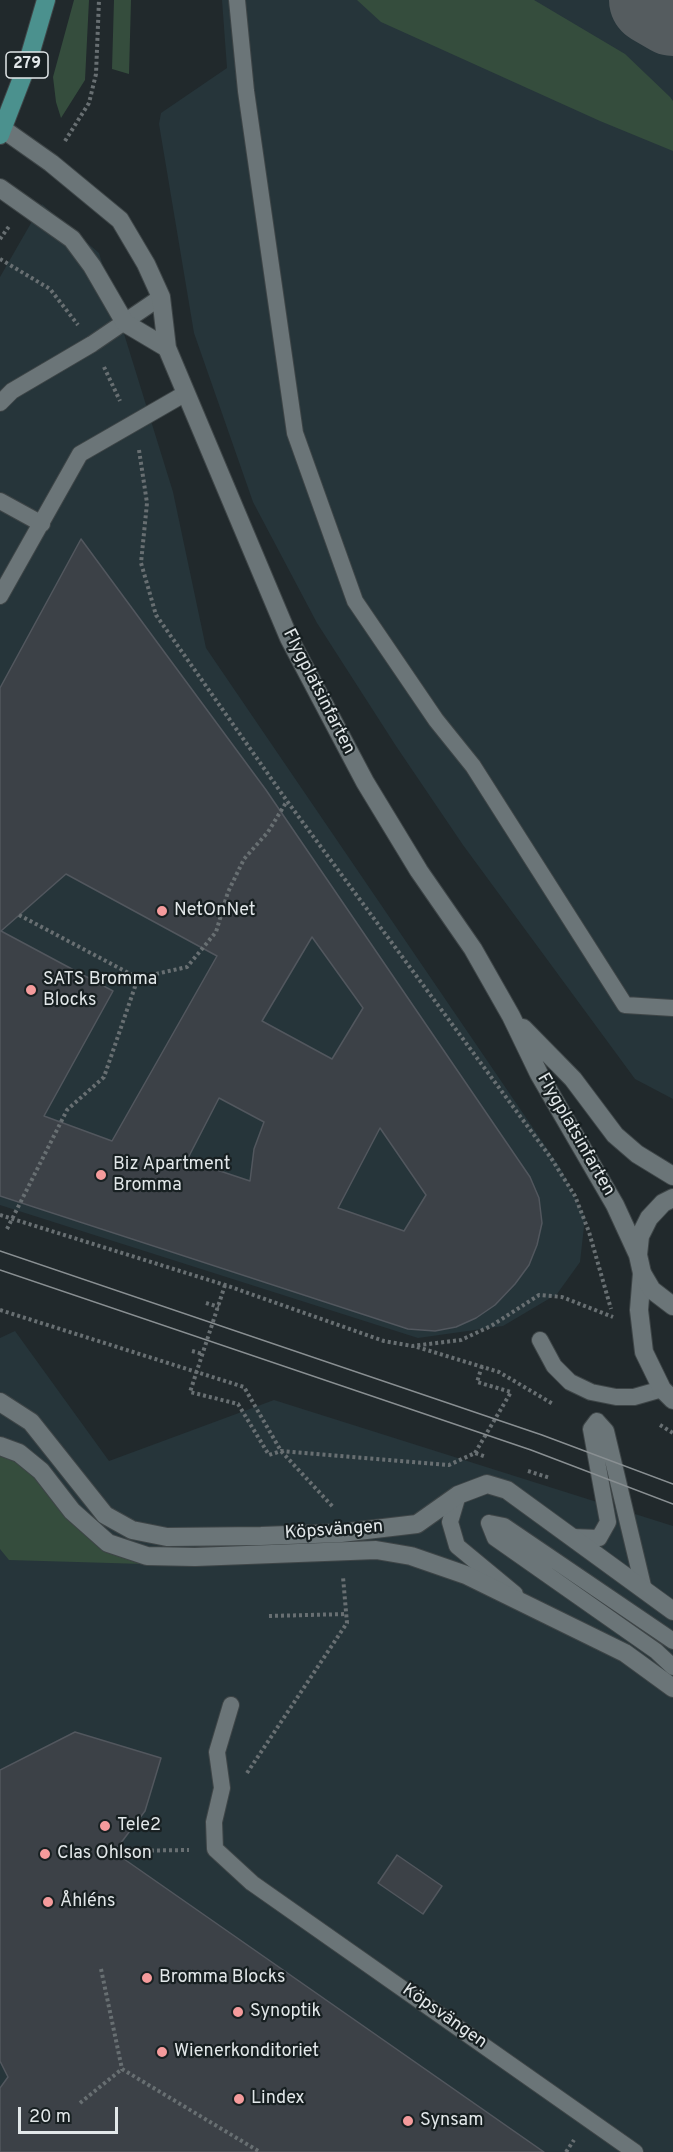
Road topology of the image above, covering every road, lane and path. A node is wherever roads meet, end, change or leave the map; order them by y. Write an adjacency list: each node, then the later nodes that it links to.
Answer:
1 (46, 0): 4 (main road, 279)
2 (99, 0): 5 (path)
3 (237, 0): 21 (lane)
4 (1, 130): 5 (street, Flygplatsinfarten)
5 (51, 163): 8 (street, Flygplatsinfarten)
6 (0, 188): 9 (street)
7 (0, 259): 10 (path)
8 (161, 297): 9 (lane); 11 (street, Flygplatsinfarten)
9 (125, 323): 10 (lane); 11 (street)
10 (92, 344): 13 (lane); 14 (path)
11 (166, 348): 12 (street, Flygplatsinfarten)
12 (186, 393): 14 (lane); 22 (street, Flygplatsinfarten)
13 (0, 403)
14 (131, 425): 16 (lane); 18 (path)
15 (0, 501): 16 (lane)
16 (42, 524): 17 (lane)
17 (0, 596)
18 (287, 801): 20 (path); 35 (path)
19 (19, 915): 20 (path)
20 (138, 978): 26 (path)
21 (673, 1008)
22 (512, 1016): 23 (street, Flygplatsinfarten); 28 (street, Flygplatsinfarten)
23 (673, 1176)
24 (673, 1198): 28 (street)
25 (0, 1215): 26 (path)
26 (11, 1219): 27 (path); 30 (path)
27 (7, 1229)
28 (638, 1255): 29 (street)
29 (642, 1273): 32 (street); 43 (street)
30 (225, 1285): 33 (path); 38 (path)
31 (206, 1303): 33 (path)
32 (673, 1306)
33 (219, 1307): 40 (path)
34 (0, 1310): 42 (path)
35 (613, 1317): 36 (path); 38 (path)
36 (614, 1325)
37 (540, 1340): 44 (lane)
38 (412, 1346): 41 (path)
39 (192, 1351): 40 (path)
40 (203, 1354): 42 (path)
41 (482, 1366): 46 (path); 50 (path)
42 (197, 1374): 49 (path); 49 (path)
43 (668, 1395): 44 (lane)
44 (634, 1397): 47 (path)
45 (0, 1402): 56 (street, Köpsvängen)
46 (562, 1408)
47 (673, 1433)
48 (0, 1446): 56 (street, Köpsvängen)
49 (281, 1451): 50 (path); 56 (path)
50 (475, 1454): 51 (path)
51 (497, 1461)
52 (518, 1468): 53 (path)
53 (550, 1478)
54 (458, 1495): 55 (street, Köpsvängen); 56 (street, Köpsvängen); 58 (lane)
55 (571, 1536): 57 (street, Köpsvängen); 57 (lane)
56 (341, 1541): 58 (street, Köpsvängen); 60 (path)
57 (644, 1590): 59 (street, Köpsvängen)
58 (528, 1605): 64 (street, Köpsvängen)
59 (673, 1611)
60 (347, 1614): 61 (path); 66 (path)
61 (269, 1616)
62 (673, 1641): 63 (lane)
63 (673, 1667)
64 (673, 1688)
65 (231, 1706): 67 (lane, Köpsvängen)
66 (241, 1783)
67 (214, 1822): 68 (path); 73 (lane, Köpsvängen)
68 (115, 1851)
69 (101, 1969): 70 (path)
70 (122, 2069): 71 (path); 72 (path)
71 (80, 2103)
72 (260, 2152)
73 (634, 2152)

